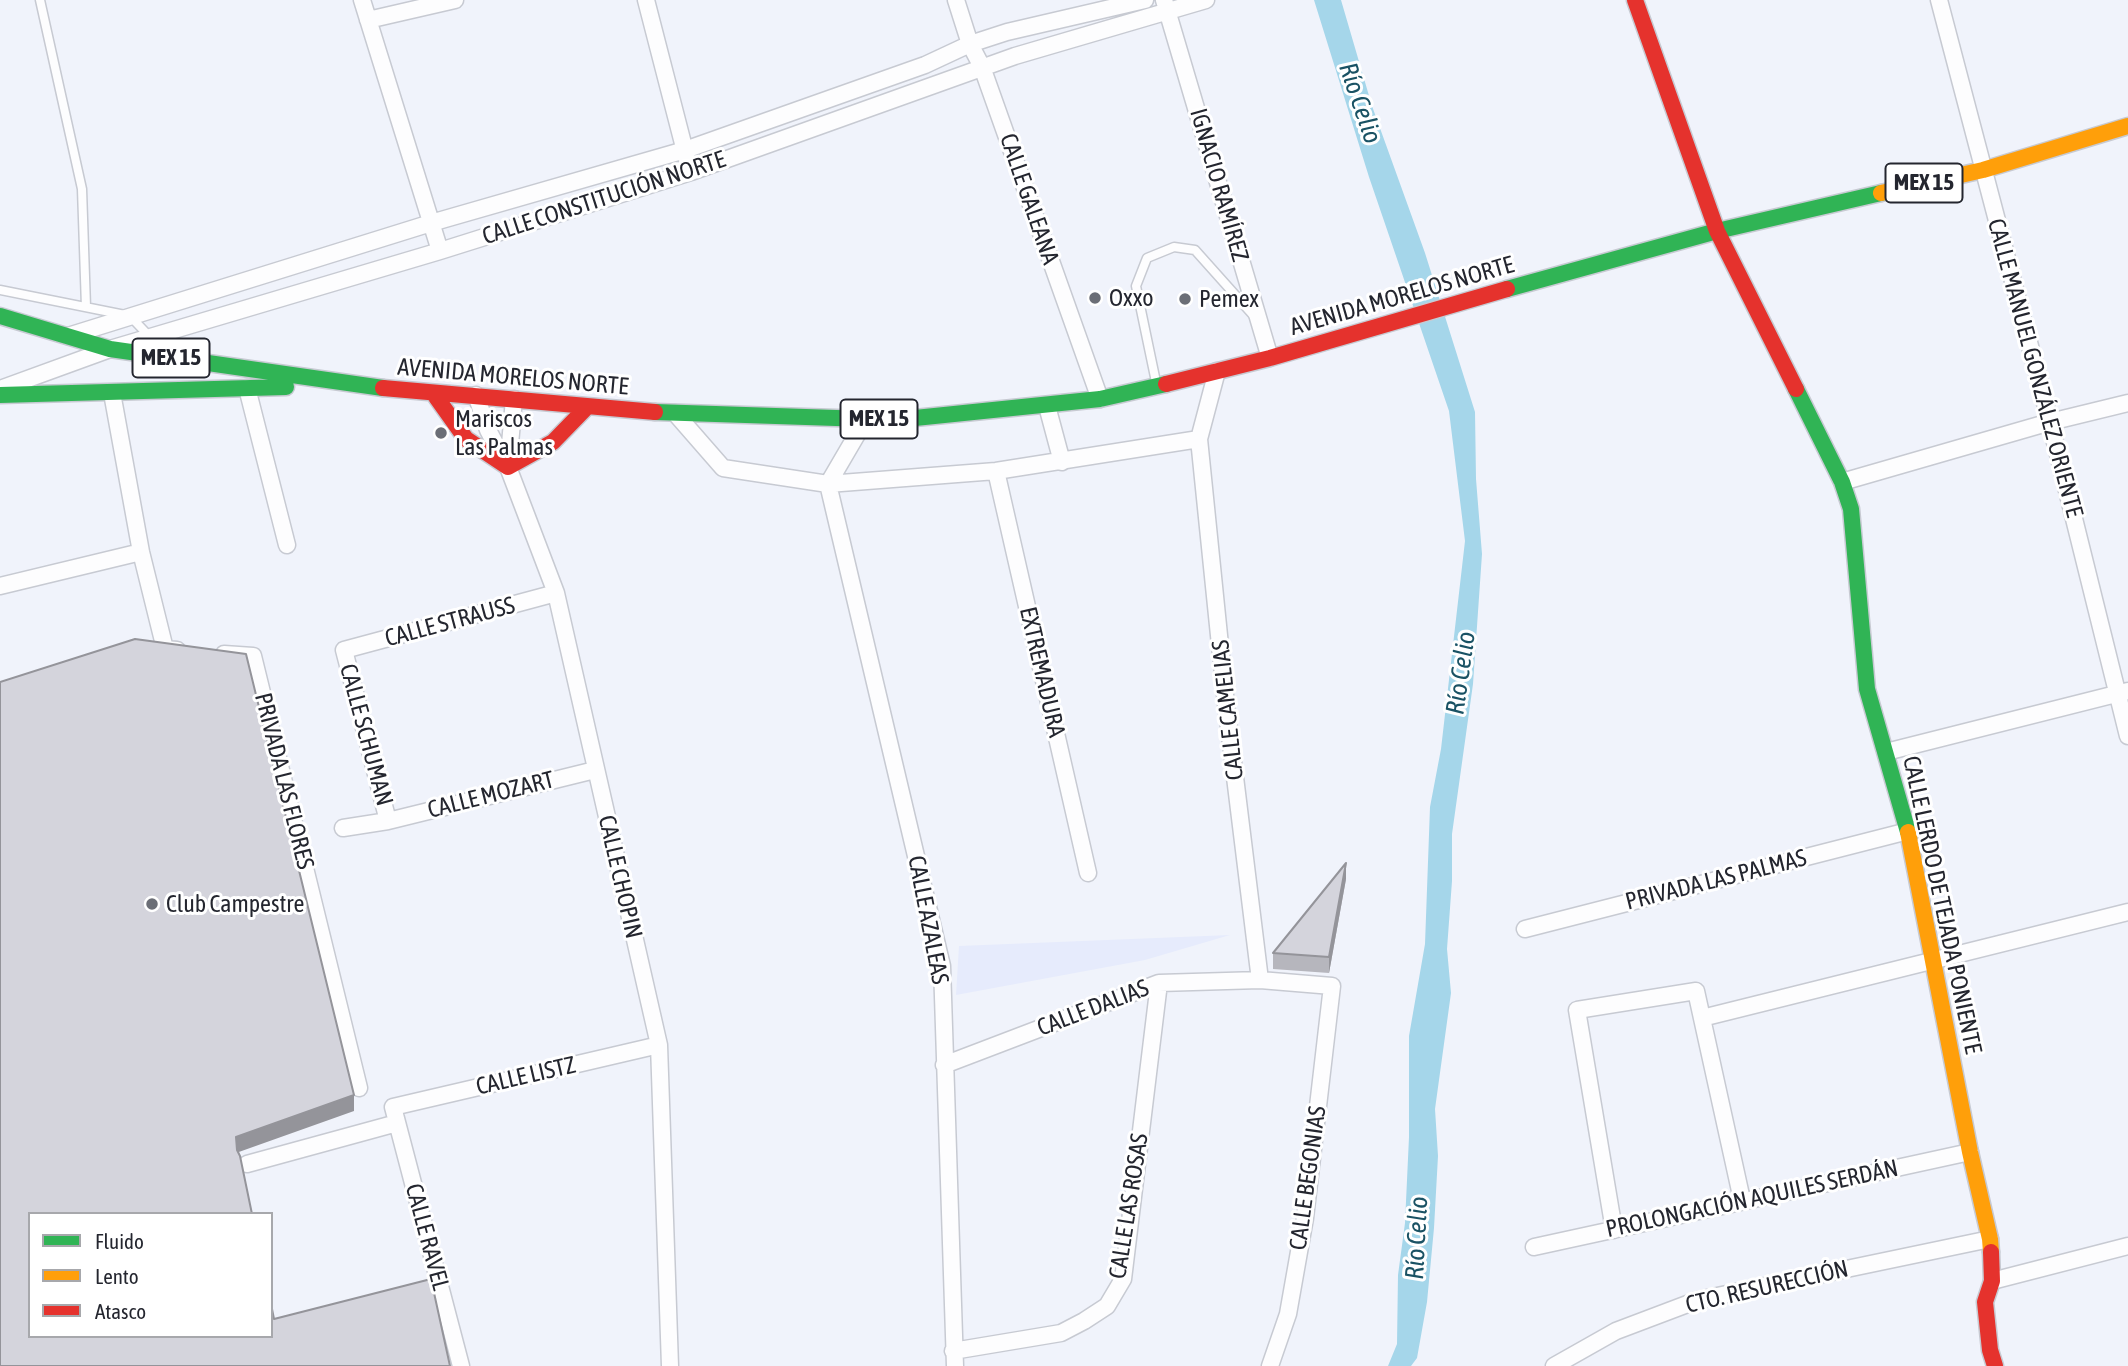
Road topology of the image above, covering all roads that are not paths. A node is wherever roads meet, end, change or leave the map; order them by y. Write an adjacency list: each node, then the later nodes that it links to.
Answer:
1 (40, 0): 22 (lane)
2 (362, 0): 11 (street)
3 (455, 0): 11 (street)
4 (646, 0): 15 (street)
5 (956, 0): 12 (street, CALLE GALEANA)
6 (1145, 0): 12 (street, CALLE CONSTITUCIÓN NORTE)
7 (1206, 0): 10 (street, CALLE CONSTITUCIÓN NORTE)
8 (1635, 0): 19 (main road, CALLE LERDO DE TEJADA PONIENTE)
9 (1939, 0): 16 (street, CALLE MANUEL GONZÁLEZ ORIENTE)
10 (1166, 6): 13 (street, CALLE CONSTITUCIÓN NORTE); 25 (street, IGNACIO RAMÍREZ)
11 (368, 20): 18 (street)
12 (970, 44): 13 (street, CALLE GALEANA); 15 (street, CALLE CONSTITUCIÓN NORTE)
13 (982, 67): 17 (street, CALLE CONSTITUCIÓN NORTE); 39 (street, CALLE GALEANA)
14 (2128, 126): 16 (main road, AVENIDA MORELOS NORTE / MEX 15)
15 (685, 150): 17 (street); 18 (street, CALLE CONSTITUCIÓN NORTE)
16 (1983, 170): 19 (main road, AVENIDA MORELOS NORTE / MEX 15); 45 (street, CALLE MANUEL GONZÁLEZ ORIENTE)
17 (691, 172): 20 (street, CALLE CONSTITUCIÓN NORTE)
18 (431, 223): 20 (street); 24 (street, CALLE CONSTITUCIÓN NORTE)
19 (1717, 231): 29 (main road, AVENIDA MORELOS NORTE / MEX 15); 50 (main road, CALLE LERDO DE TEJADA PONIENTE)
20 (440, 251): 27 (street, CALLE CONSTITUCIÓN NORTE)
21 (0, 290): 22 (lane)
22 (86, 307): 24 (lane)
23 (0, 316): 26 (main road, MEX 15)
24 (130, 316): 26 (street, CALLE CONSTITUCIÓN NORTE); 27 (lane)
25 (1258, 320): 29 (street, IGNACIO RAMÍREZ); 32 (lane)
26 (65, 337): 28 (main road, MEX 15)
27 (151, 338): 28 (street, CALLE CONSTITUCIÓN NORTE)
28 (110, 349): 31 (main road, MEX 15); 34 (street, CALLE CONSTITUCIÓN NORTE)
29 (1270, 358): 30 (main road, AVENIDA MORELOS NORTE / MEX 15)
30 (1217, 371): 32 (main road, AVENIDA MORELOS NORTE / MEX 15); 46 (street)
31 (347, 384): 33 (main road, MEX 15); 36 (main road, AVENIDA MORELOS NORTE / MEX 15)
32 (1157, 386): 39 (main road, AVENIDA MORELOS NORTE / MEX 15)
33 (247, 388): 35 (main road, MEX 15); 52 (street)
34 (0, 392): 35 (main road, MEX 15)
35 (112, 393): 53 (street, PRIVADA LAS FLORES)
36 (434, 394): 37 (main road, AVENIDA MORELOS NORTE / MEX 15); 48 (main road)
37 (476, 395): 38 (main road, AVENIDA MORELOS NORTE / MEX 15); 48 (street)
38 (514, 399): 42 (main road, AVENIDA MORELOS NORTE / MEX 15); 48 (street, CALLE CHOPIN)
39 (1100, 399): 41 (main road, AVENIDA MORELOS NORTE / MEX 15)
40 (2128, 403): 45 (street)
41 (1047, 406): 44 (main road, AVENIDA MORELOS NORTE / MEX 15); 47 (street)
42 (587, 407): 43 (main road, AVENIDA MORELOS NORTE / MEX 15); 48 (main road)
43 (676, 413): 44 (main road, AVENIDA MORELOS NORTE / MEX 15); 51 (street)
44 (866, 419): 51 (street)
45 (2050, 422): 50 (street); 57 (street, CALLE MANUEL GONZÁLEZ ORIENTE)
46 (1199, 439): 47 (street); 68 (street, CALLE CAMELIAS)
47 (1062, 462): 49 (street)
48 (508, 467): 55 (street, CALLE CHOPIN)
49 (996, 471): 51 (street); 64 (street, EXTREMADURA)
50 (1842, 482): 59 (main road, CALLE LERDO DE TEJADA PONIENTE)
51 (828, 484): 73 (street, CALLE AZALEAS)
52 (287, 545)
53 (141, 552): 54 (street); 74 (street, PRIVADA LAS FLORES)
54 (0, 586)
55 (556, 593): 56 (street, CALLE STRAUSS); 60 (street, CALLE CHOPIN)
56 (344, 650): 61 (street, CALLE SCHUMAN)
57 (2123, 692): 58 (street, CALLE MANUEL GONZÁLEZ ORIENTE); 59 (street)
58 (2128, 736)
59 (1886, 752): 63 (main road, CALLE LERDO DE TEJADA PONIENTE)
60 (595, 770): 61 (street, CALLE MOZART); 72 (street, CALLE CHOPIN)
61 (388, 821): 62 (street, CALLE MOZART)
62 (343, 828)
63 (1908, 831): 66 (street, PRIVADA LAS PALMAS); 67 (main road, CALLE LERDO DE TEJADA PONIENTE)
64 (1088, 873)
65 (2128, 912): 67 (street)
66 (1525, 929)
67 (1933, 961): 71 (street); 76 (main road, CALLE LERDO DE TEJADA PONIENTE)
68 (1260, 981): 69 (street, CALLE DALIAS); 70 (street, CALLE DALIAS)
69 (1159, 983): 73 (street, CALLE DALIAS); 84 (street, CALLE LAS ROSAS)
70 (1332, 986): 87 (street, CALLE BEGONIAS)
71 (1702, 1018): 78 (street); 79 (street)
72 (659, 1045): 75 (street, CALLE LISTZ); 86 (street, CALLE CHOPIN)
73 (944, 1065): 84 (street, CALLE AZALEAS)
74 (359, 1088)
75 (395, 1115): 77 (street, CALLE LISTZ); 85 (street, CALLE RAVEL)
76 (1970, 1152): 78 (street, PROLONGACIÓN AQUILES SERDÁN); 80 (main road, CALLE LERDO DE TEJADA PONIENTE)
77 (247, 1164)
78 (1742, 1200): 79 (street, PROLONGACIÓN AQUILES SERDÁN)
79 (1614, 1230): 82 (street, PROLONGACIÓN AQUILES SERDÁN)
80 (1990, 1239): 83 (main road, CALLE LERDO DE TEJADA PONIENTE); 88 (street, CTO. RESURECCIÓN)
81 (2128, 1246): 83 (street)
82 (1534, 1247)
83 (1992, 1282): 89 (main road, CALLE LERDO DE TEJADA PONIENTE)
84 (954, 1359)
85 (461, 1366)
86 (670, 1366)
87 (1270, 1366)
88 (1554, 1366)
89 (1995, 1366)

